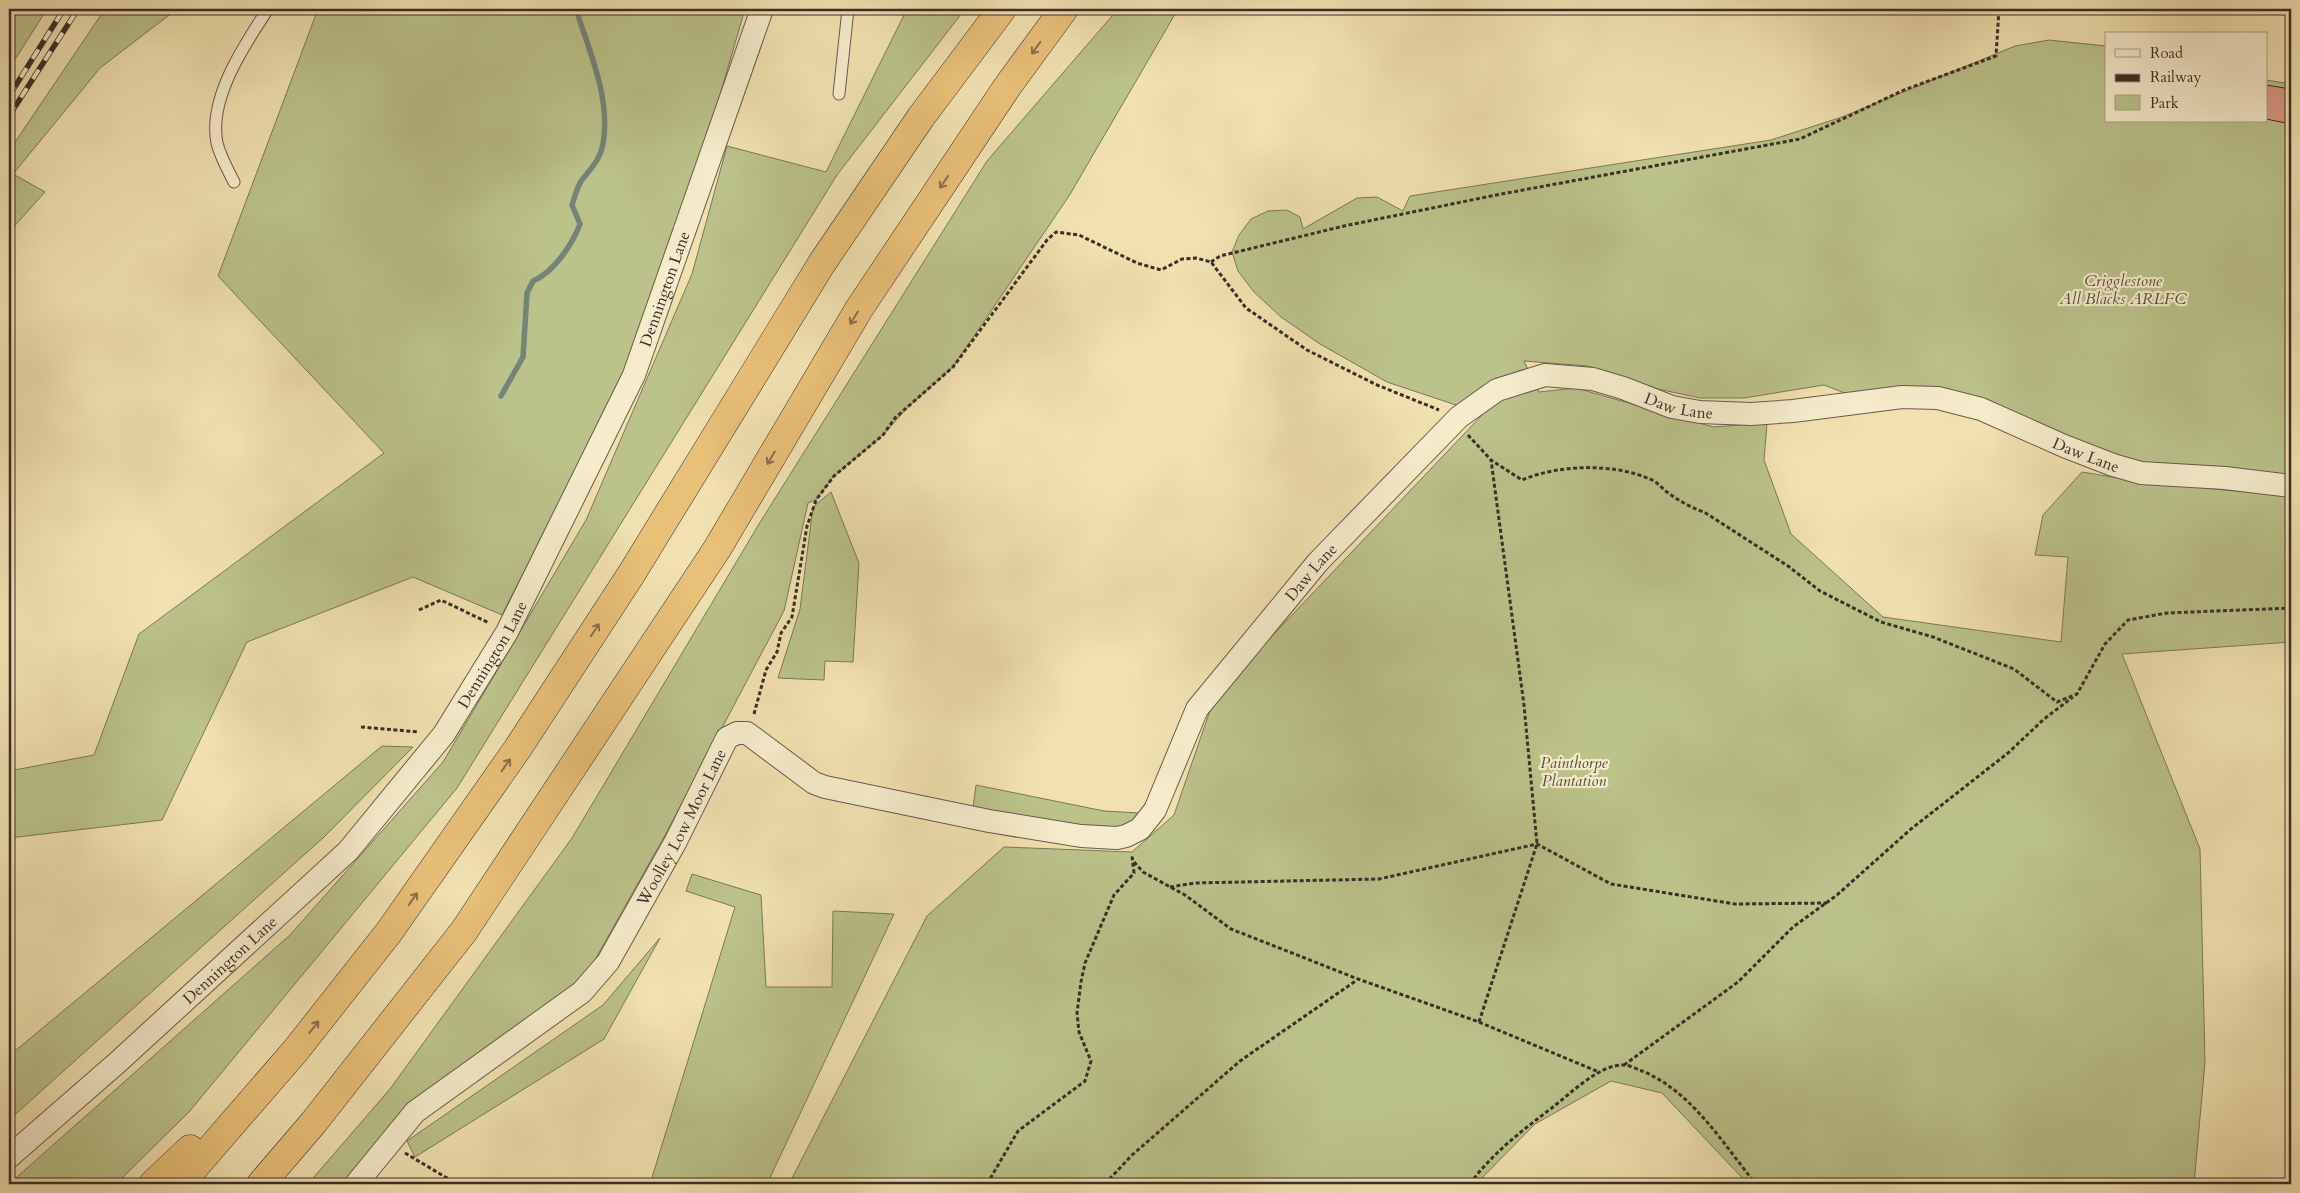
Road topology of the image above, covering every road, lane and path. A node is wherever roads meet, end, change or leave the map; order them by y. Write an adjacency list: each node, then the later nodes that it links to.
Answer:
1 (268, 9): 8 (lane)
2 (762, 9): 15 (street, Dennington Lane)
3 (848, 9): 7 (lane)
4 (1002, 9): 27 (highway, one-way to 4)
5 (1064, 9): 34 (highway, one-way to 34)
6 (1999, 9): 9 (path)
7 (839, 94)
8 (234, 182)
9 (1211, 262): 10 (path); 18 (path)
10 (1459, 417): 11 (path); 12 (street, Daw Lane); 20 (street, Daw Lane)
11 (1491, 460): 16 (path); 21 (path)
12 (2291, 486)
13 (2291, 608): 16 (path)
14 (419, 610): 15 (path)
15 (507, 632): 19 (street, Dennington Lane)
16 (2077, 694): 24 (path)
17 (361, 727): 19 (path)
18 (747, 733): 20 (street); 30 (street, Woolley Low Moor Lane)
19 (444, 734): 31 (street, Dennington Lane)
20 (1126, 836): 22 (path)
21 (1537, 844): 23 (path); 24 (path); 26 (path)
22 (1134, 862): 23 (path); 37 (path)
23 (1170, 887): 25 (path)
24 (1827, 903): 28 (path)
25 (1358, 980): 26 (path); 38 (path)
26 (1479, 1022): 29 (path)
27 (296, 1050): 32 (highway); 33 (highway)
28 (1624, 1065): 29 (path); 40 (path)
29 (1598, 1072): 39 (path)
30 (390, 1143): 35 (street, Woolley Low Moor Lane); 36 (path)
31 (9, 1157)
32 (153, 1184)
33 (180, 1184)
34 (261, 1184)
35 (356, 1184)
36 (457, 1184)
37 (987, 1184)
38 (1105, 1184)
39 (1470, 1184)
40 (1756, 1184)

